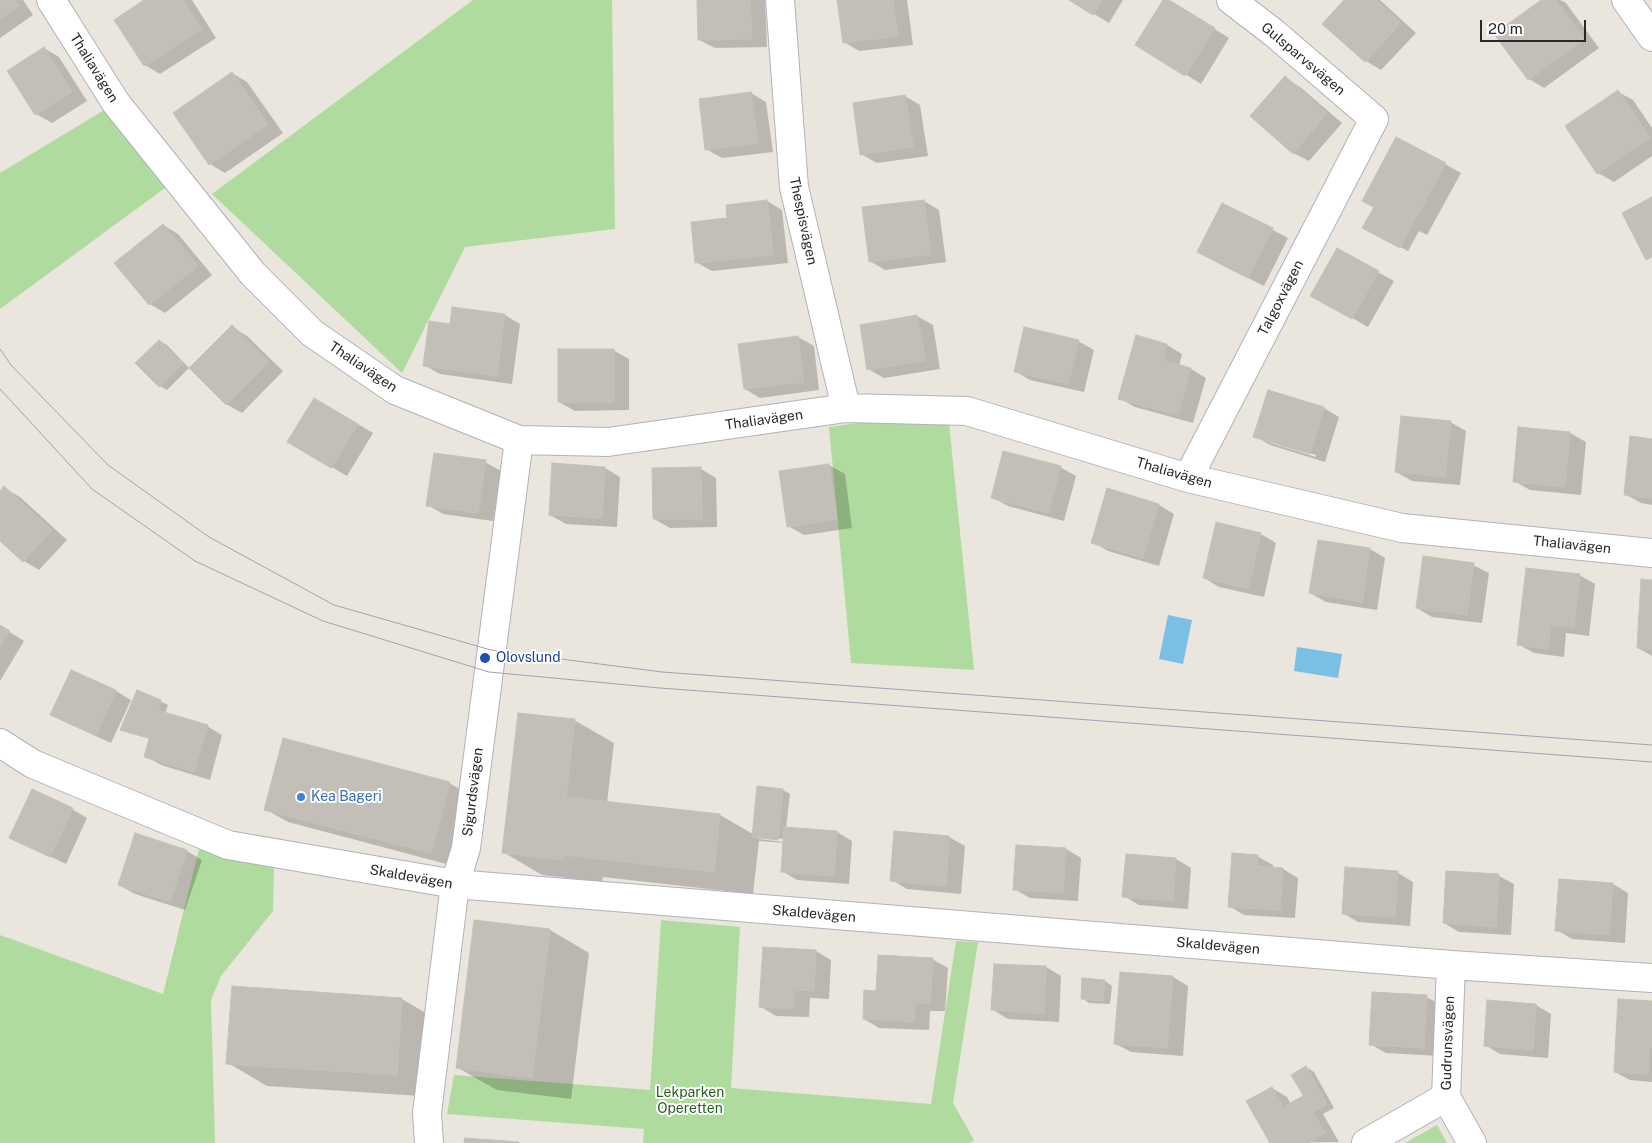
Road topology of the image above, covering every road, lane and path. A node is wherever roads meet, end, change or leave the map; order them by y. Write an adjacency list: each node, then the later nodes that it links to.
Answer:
1 (51, 0): 8 (street, Thaliavägen)
2 (780, 0): 7 (street, Thespisvägen)
3 (1231, 0): 6 (street, Gulsparvsvägen)
4 (1626, 0): 5 (street)
5 (1652, 36)
6 (1374, 119): 9 (street, Talgoxvägen)
7 (846, 408): 8 (street, Thaliavägen); 9 (street, Thaliavägen)
8 (519, 440): 12 (street, Sigurdsvägen)
9 (1188, 478): 10 (street, Thaliavägen)
10 (1652, 553)
11 (0, 744): 12 (street, Skaldevägen)
12 (455, 884): 13 (street, Skaldevägen); 16 (street, Sigurdsvägen)
13 (1451, 965): 14 (street, Skaldevägen); 15 (street, Gudrunsvägen)
14 (1652, 978)
15 (1446, 1097): 17 (street); 18 (street, Gudrunsvägen)
16 (429, 1143)
17 (1366, 1143)
18 (1472, 1143)

